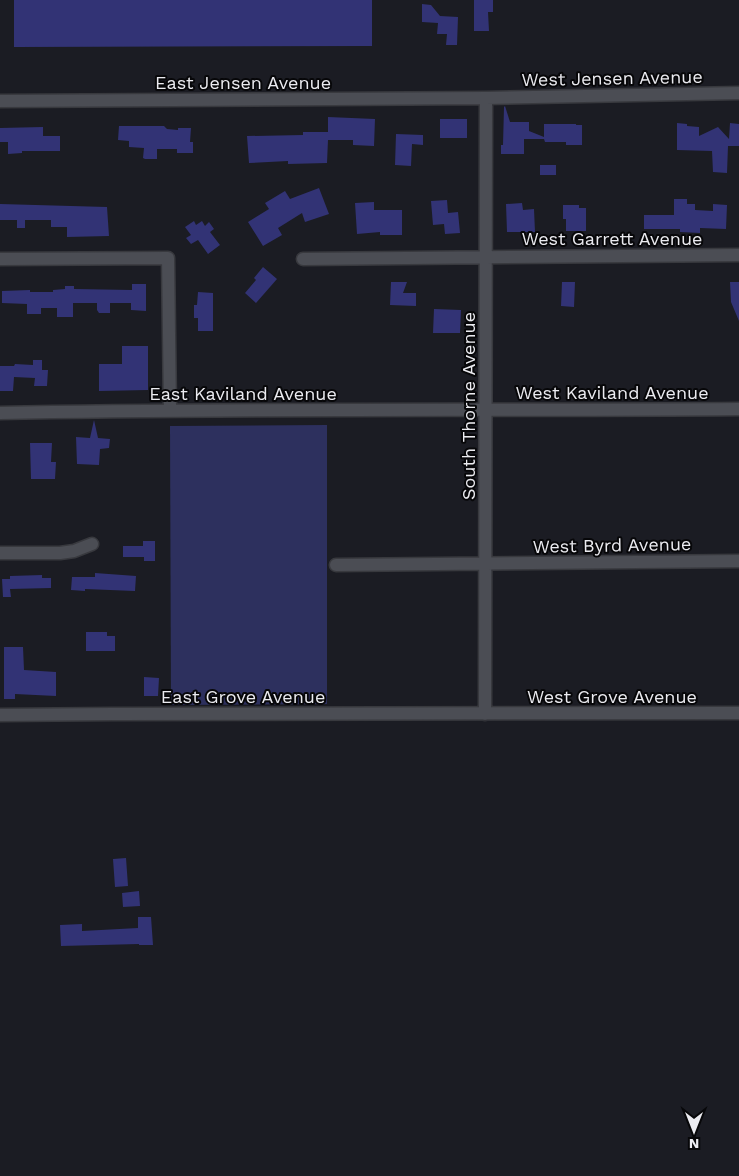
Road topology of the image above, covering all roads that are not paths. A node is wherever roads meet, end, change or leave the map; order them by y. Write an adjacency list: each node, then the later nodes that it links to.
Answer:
1 (739, 94): 2 (street, West Jensen Avenue)
2 (486, 98): 3 (street, East Jensen Avenue); 5 (street, South Thorne Avenue)
3 (0, 101)
4 (739, 255): 5 (street, West Garrett Avenue)
5 (486, 256): 7 (street, West Garrett Avenue); 10 (street, South Thorne Avenue)
6 (0, 259): 9 (street)
7 (303, 259)
8 (739, 409): 10 (street, West Kaviland Avenue)
9 (170, 410): 10 (street, East Kaviland Avenue); 11 (street, East Kaviland Avenue)
10 (486, 411): 15 (street, South Thorne Avenue)
11 (0, 413)
12 (92, 544): 13 (street)
13 (0, 553)
14 (739, 561): 15 (street, West Byrd Avenue)
15 (485, 564): 16 (street, West Byrd Avenue); 18 (street, South Thorne Avenue)
16 (336, 565)
17 (739, 713): 18 (street, West Grove Avenue)
18 (485, 714): 19 (street, East Grove Avenue)
19 (0, 716)

